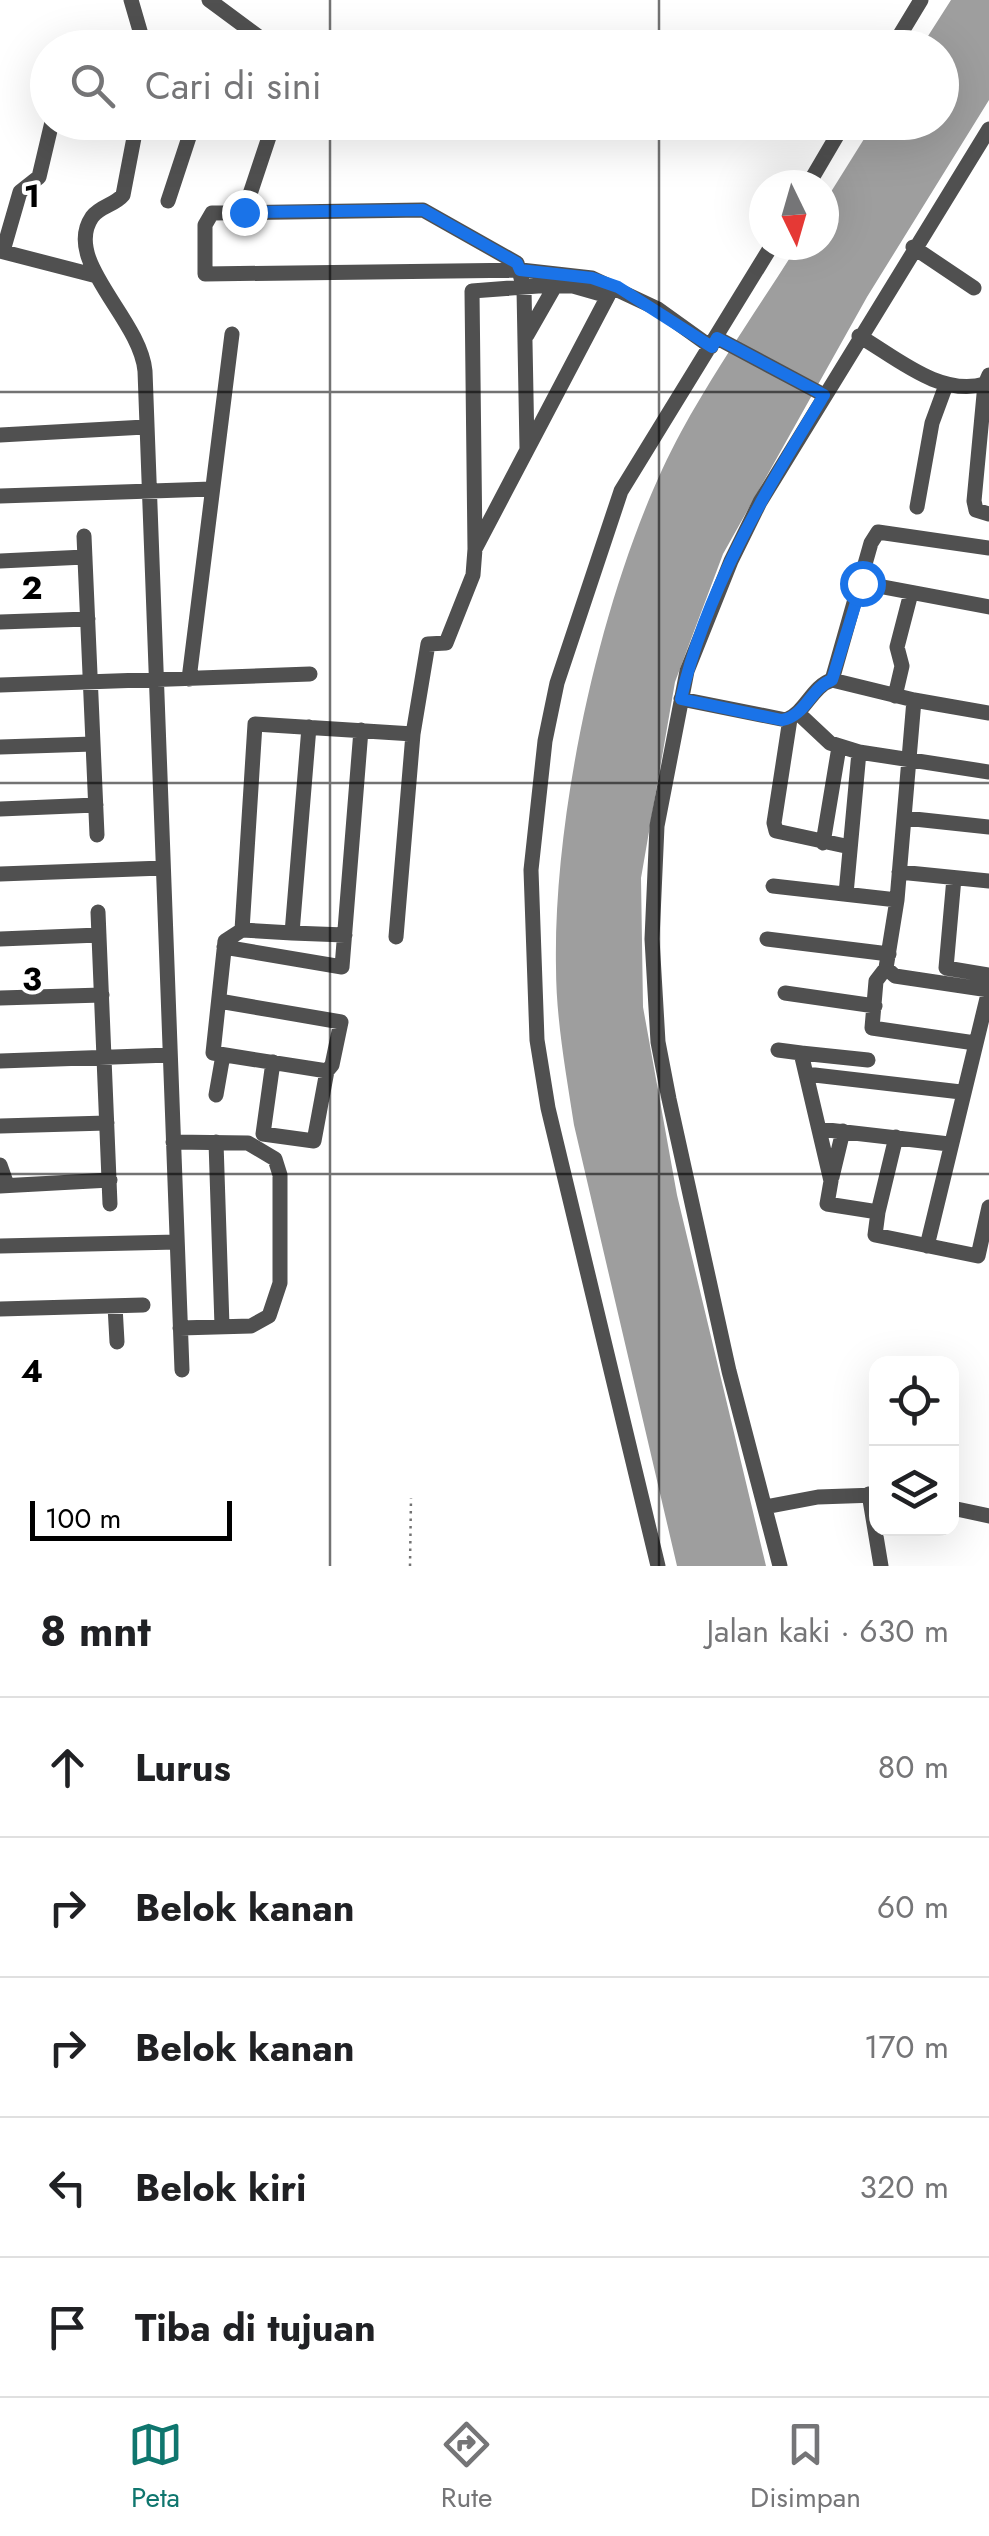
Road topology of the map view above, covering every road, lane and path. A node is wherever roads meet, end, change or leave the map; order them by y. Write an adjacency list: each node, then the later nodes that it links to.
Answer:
1 (131, 0): 4 (street)
2 (209, 0): 5 (street)
3 (921, 0): 6 (street)
4 (140, 30)
5 (250, 30)
6 (903, 30)
7 (989, 129): 13 (street)
8 (48, 140): 19 (street)
9 (134, 140): 22 (street)
10 (188, 140): 16 (street)
11 (268, 140): 17 (street)
12 (834, 140): 15 (street)
13 (972, 158): 14 (street); 18 (street)
14 (989, 167)
15 (817, 170)
16 (168, 201)
17 (244, 212): 21 (street); 21 (street)
18 (913, 248): 24 (street); 27 (street)
19 (1, 251): 22 (street)
20 (763, 260): 29 (street)
21 (520, 270): 25 (street); 29 (street)
22 (94, 275): 33 (street)
23 (555, 286): 25 (street); 28 (street); 35 (street)
24 (974, 288)
25 (524, 289): 28 (street); 43 (street)
26 (232, 334): 36 (street)
27 (859, 336): 31 (street); 32 (street)
28 (525, 338): 35 (street)
29 (714, 342): 32 (street); 150 (street)
30 (987, 379): 31 (street); 40 (street)
31 (946, 386): 39 (street)
32 (824, 395): 58 (street)
33 (144, 427): 34 (street); 37 (street)
34 (0, 435)
35 (527, 450): 43 (street)
36 (212, 489): 37 (street); 52 (street)
37 (149, 492): 38 (street); 53 (street)
38 (0, 496)
39 (917, 507)
40 (989, 514)
41 (84, 536): 44 (street)
42 (989, 548): 46 (street)
43 (475, 549): 64 (street)
44 (85, 557): 45 (street); 49 (street)
45 (0, 561)
46 (862, 583): 47 (street); 54 (street)
47 (911, 594): 48 (street); 57 (street)
48 (989, 607)
49 (88, 619): 50 (street); 55 (street)
50 (0, 622)
51 (310, 674): 52 (street)
52 (189, 679): 53 (street)
53 (156, 680): 55 (street); 78 (street)
54 (832, 680): 57 (street); 61 (street)
55 (90, 682): 56 (street); 65 (street)
56 (0, 686)
57 (895, 696): 59 (street)
58 (681, 699): 61 (street); 145 (street)
59 (914, 700): 60 (street); 69 (street)
60 (989, 712)
61 (794, 716): 66 (street); 76 (street)
62 (309, 727): 63 (street); 87 (street); 88 (street)
63 (360, 730): 64 (street); 89 (street)
64 (413, 734): 91 (street)
65 (93, 744): 67 (street); 71 (street)
66 (839, 746): 68 (street); 76 (street)
67 (0, 747)
68 (859, 752): 69 (street); 77 (street)
69 (909, 763): 70 (street); 73 (street)
70 (989, 772)
71 (96, 805): 72 (street); 75 (street)
72 (0, 809)
73 (905, 818): 74 (street); 79 (street)
74 (989, 827)
75 (97, 835)
76 (824, 843): 77 (street)
77 (850, 848): 84 (street)
78 (162, 868): 80 (street); 107 (street)
79 (899, 872): 81 (street); 85 (street)
80 (0, 874)
81 (954, 878): 82 (street); 96 (street)
82 (989, 881)
83 (773, 886): 84 (street)
84 (846, 894): 85 (street)
85 (897, 900): 95 (street)
86 (98, 912): 90 (street)
87 (242, 930): 88 (street); 94 (street)
88 (292, 933): 89 (street)
89 (345, 934): 94 (street)
90 (99, 935): 93 (street); 99 (street)
91 (396, 937)
92 (767, 938): 95 (street)
93 (0, 939)
94 (224, 947): 101 (street)
95 (888, 961): 97 (street); 102 (street)
96 (989, 974)
97 (989, 990): 104 (street)
98 (784, 993): 102 (street)
99 (102, 996): 100 (street); 109 (street)
100 (0, 998)
101 (218, 1001): 108 (street); 113 (street)
102 (875, 1006): 103 (street)
103 (872, 1028): 104 (street); 110 (street)
104 (975, 1043): 116 (street)
105 (778, 1050): 106 (street)
106 (802, 1053): 110 (street); 114 (street)
107 (170, 1054): 109 (street); 123 (street)
108 (223, 1055): 112 (street); 117 (street)
109 (104, 1057): 111 (street); 118 (street)
110 (868, 1060): 115 (street)
111 (0, 1061)
112 (273, 1062): 113 (street); 113 (street)
113 (327, 1070)
114 (806, 1074): 115 (street); 120 (street)
115 (866, 1081): 116 (street)
116 (961, 1092): 125 (street)
117 (216, 1094)
118 (107, 1123): 119 (street); 127 (street)
119 (0, 1126)
120 (819, 1128): 121 (street); 128 (street)
121 (843, 1131): 122 (street); 128 (street)
122 (896, 1138): 125 (street); 132 (street)
123 (173, 1142): 124 (street); 133 (street)
124 (216, 1142): 139 (street); 139 (street)
125 (950, 1144): 135 (street)
126 (0, 1165): 129 (street)
127 (110, 1180): 129 (street); 130 (street)
128 (831, 1181): 132 (street)
129 (4, 1185)
130 (110, 1204)
131 (989, 1207): 135 (street)
132 (878, 1212): 135 (street)
133 (177, 1242): 134 (street); 140 (street)
134 (0, 1246)
135 (927, 1246)
136 (142, 1305): 137 (street)
137 (115, 1306): 138 (street); 141 (street)
138 (0, 1310)
139 (222, 1326): 140 (street)
140 (180, 1328): 142 (street)
141 (117, 1342)
142 (182, 1370)
143 (869, 1495): 145 (street)
144 (411, 1498): 149 (path)
145 (765, 1507): 151 (street)
146 (959, 1510): 147 (street)
147 (989, 1516)
148 (878, 1536): 152 (street)
149 (410, 1566)
150 (658, 1566)
151 (780, 1566)
152 (881, 1566)

